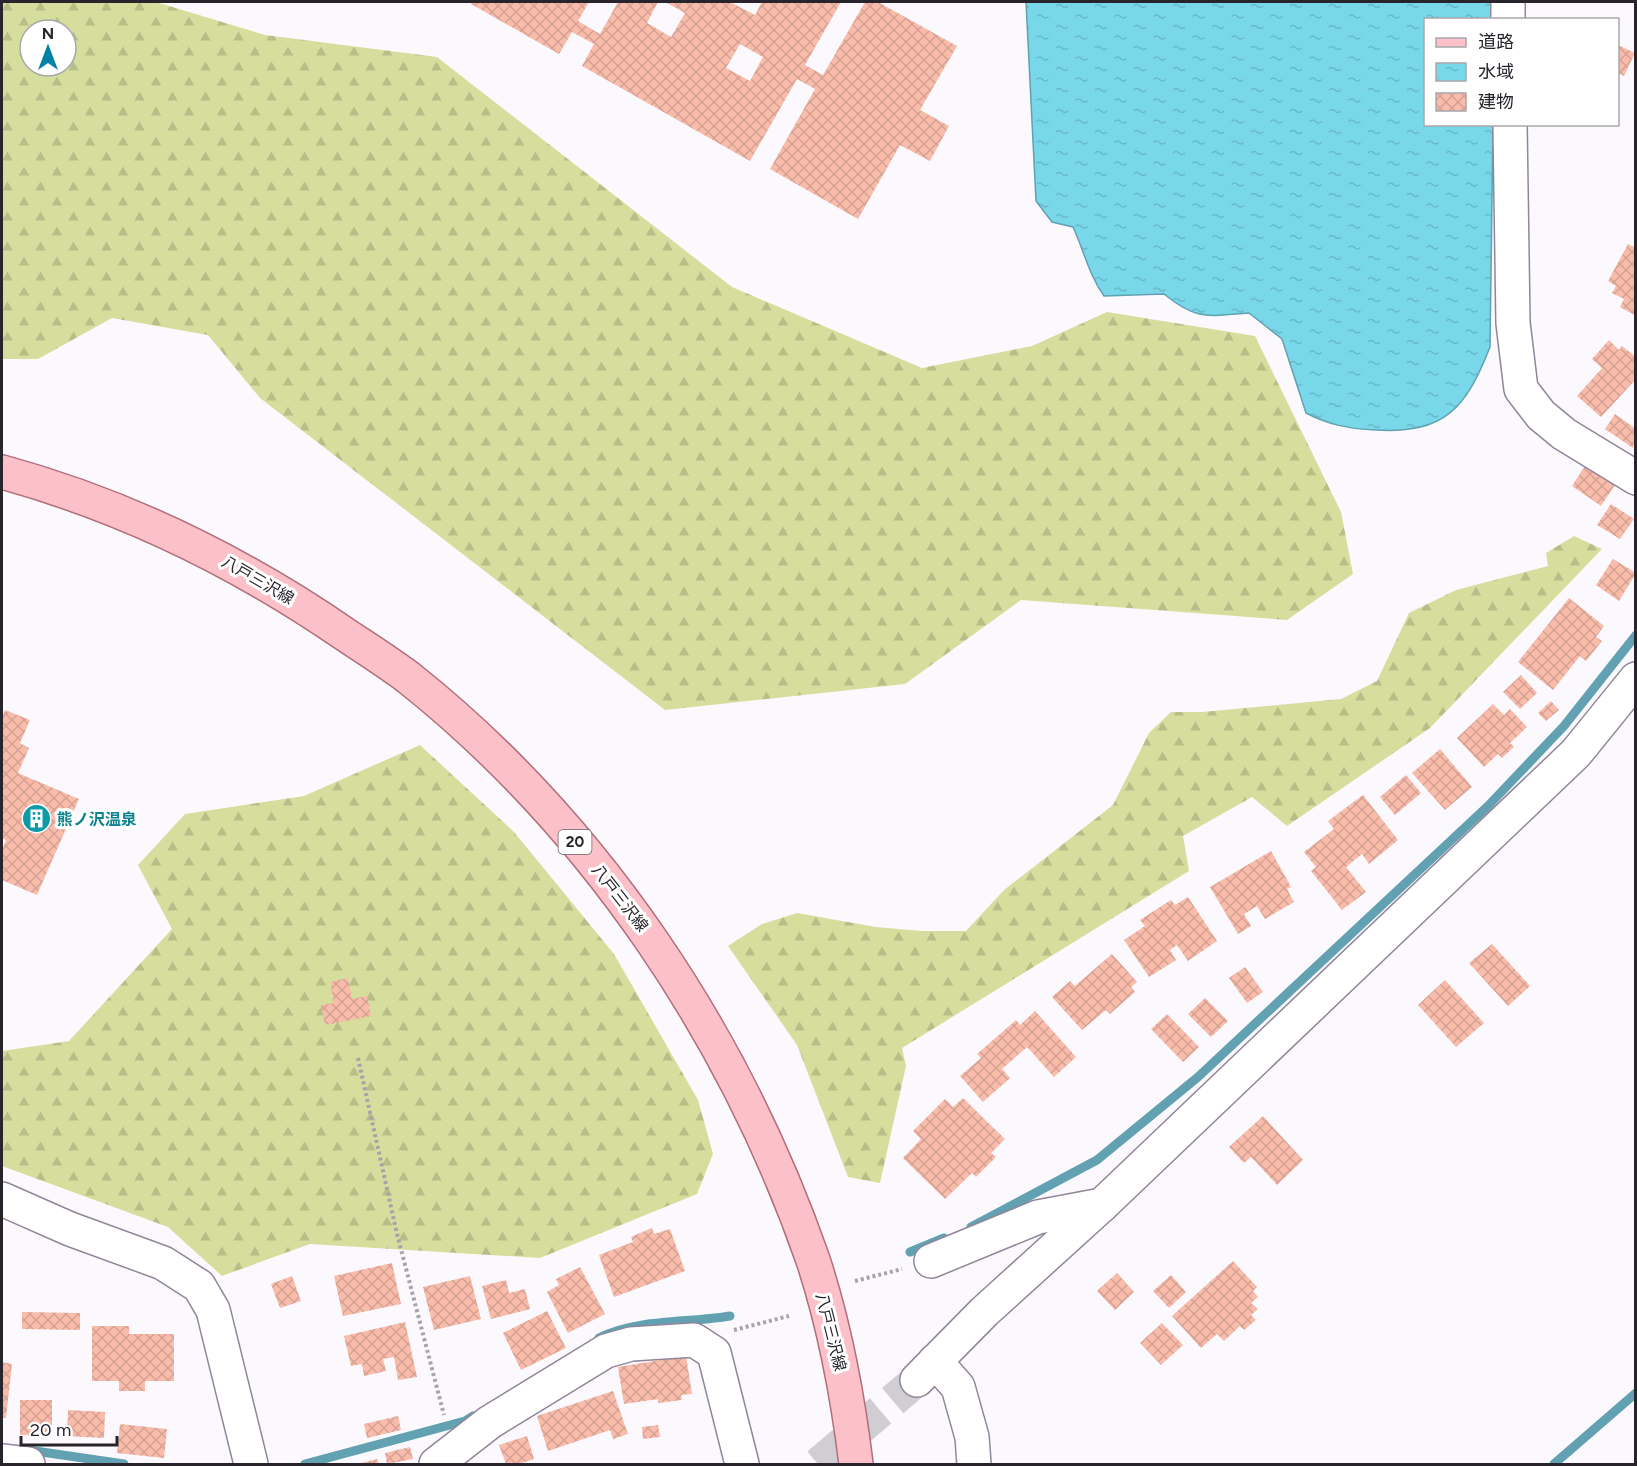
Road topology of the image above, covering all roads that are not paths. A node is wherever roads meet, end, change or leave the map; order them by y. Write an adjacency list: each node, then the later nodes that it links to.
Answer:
1 (1508, 2): 2 (street)
2 (1508, 18)
3 (1510, 126): 5 (street)
4 (2, 472): 15 (main road, 八戸三沢線 / 20)
5 (1635, 478)
6 (1635, 680): 8 (street)
7 (2, 1199): 13 (street)
8 (1102, 1205): 9 (street); 16 (street)
9 (931, 1261)
10 (448, 1455): 14 (street)
11 (2, 1461): 12 (street)
12 (28, 1464)
13 (251, 1464)
14 (742, 1464)
15 (856, 1464)
16 (974, 1464)

